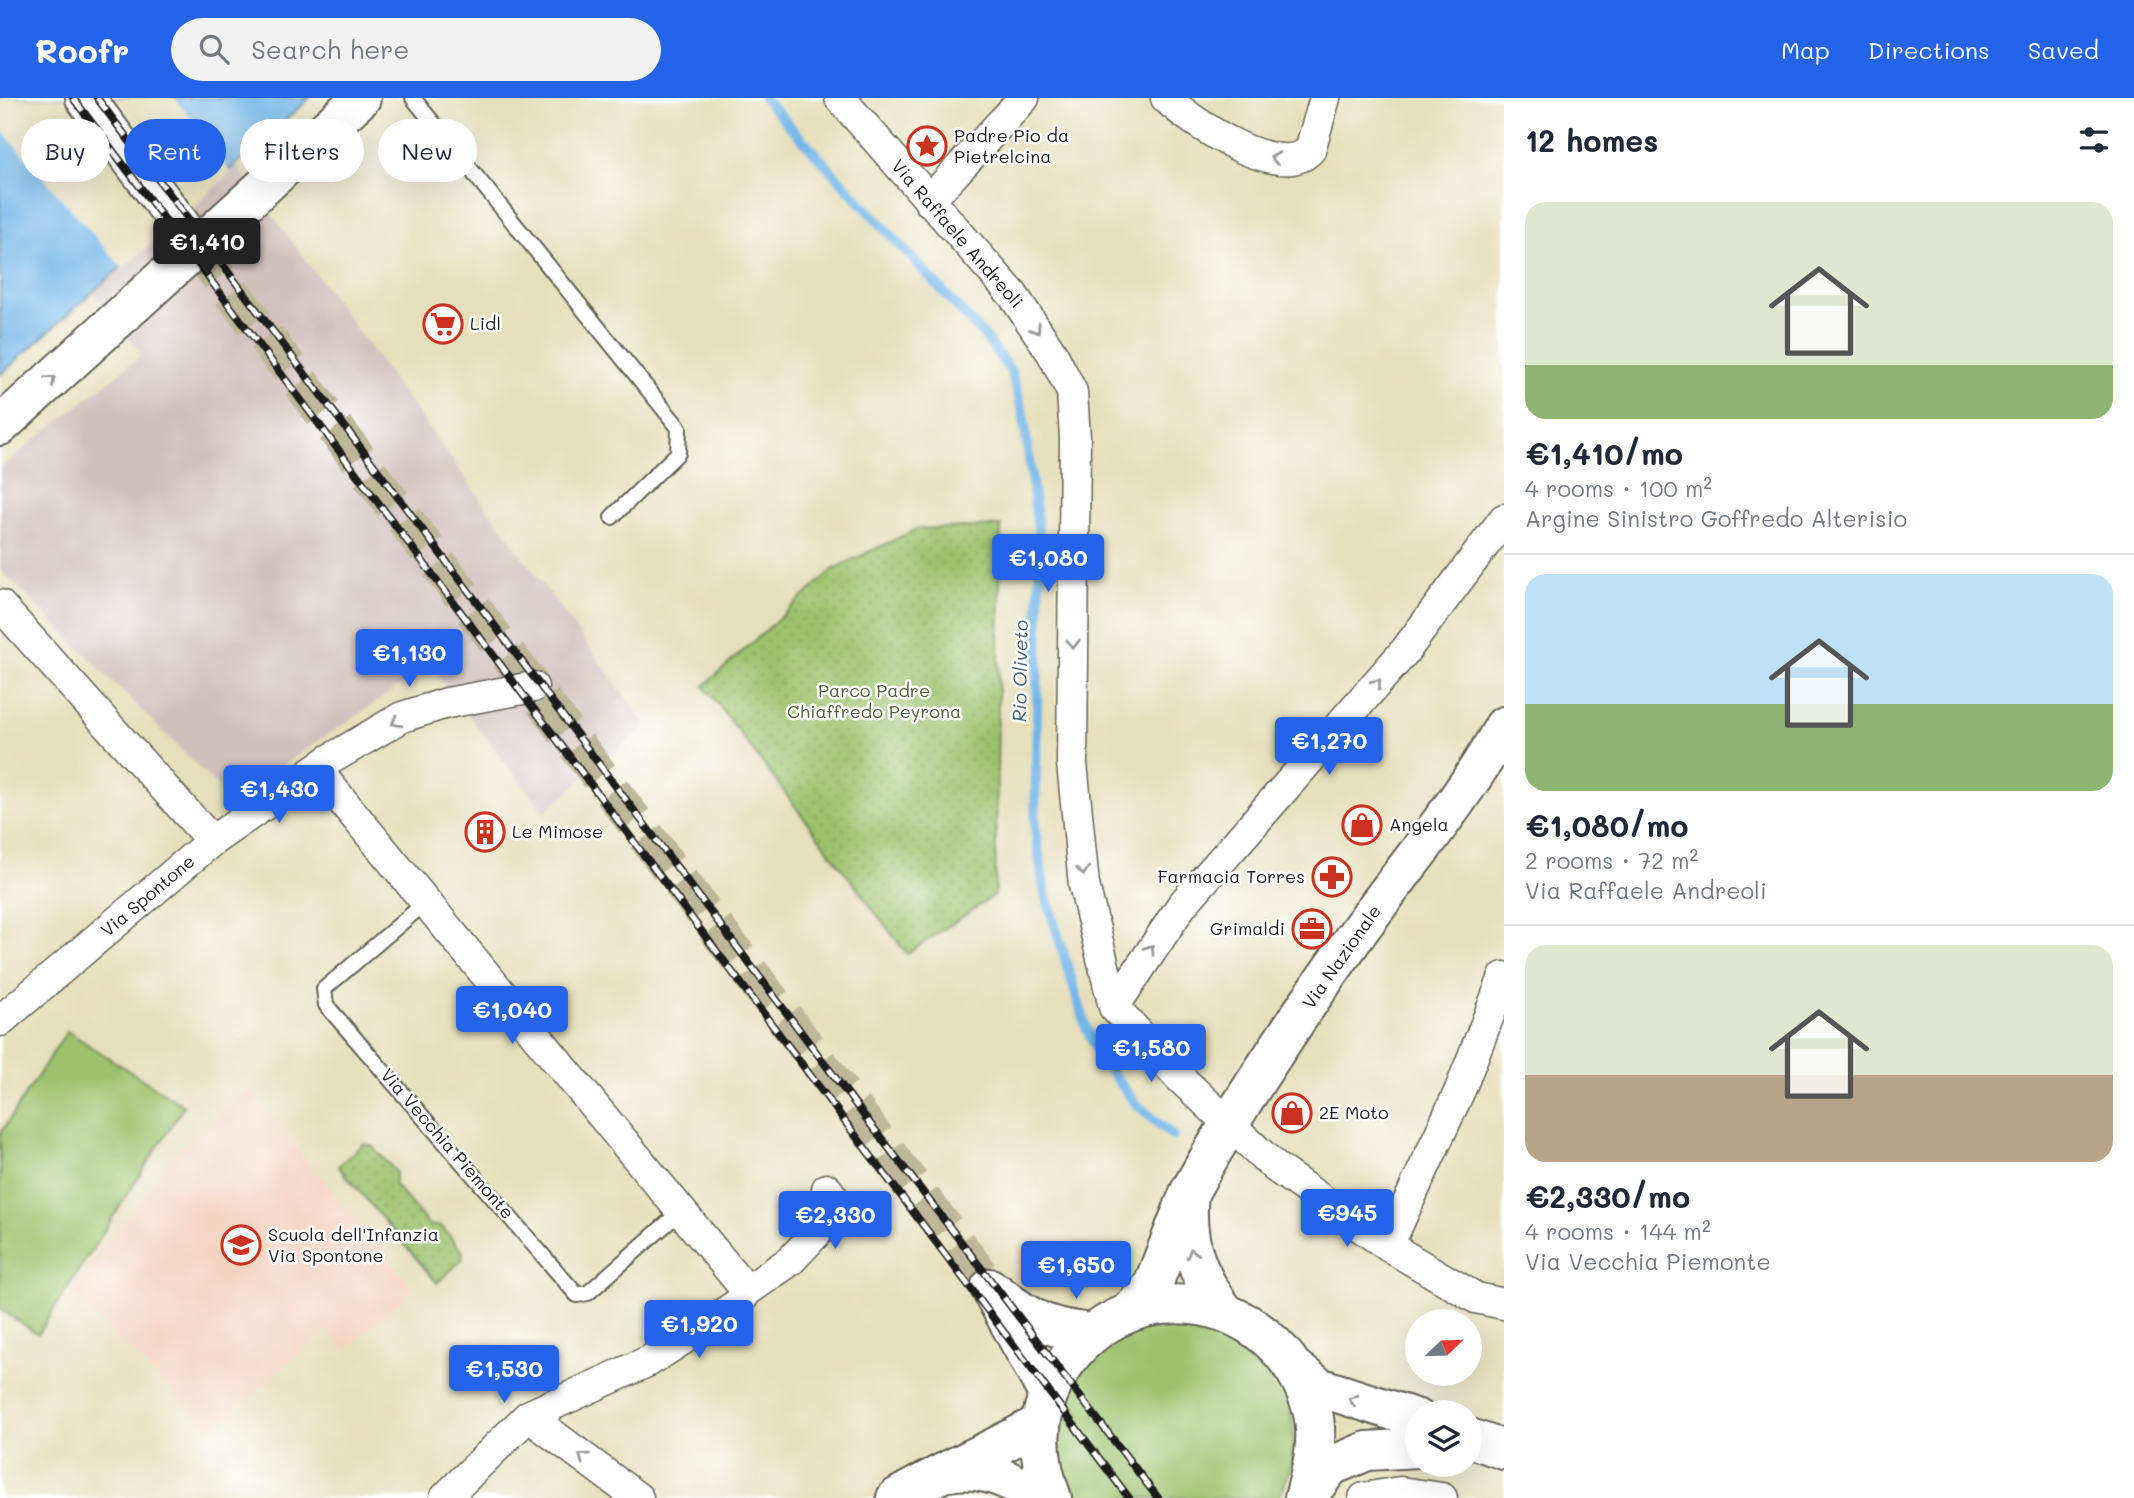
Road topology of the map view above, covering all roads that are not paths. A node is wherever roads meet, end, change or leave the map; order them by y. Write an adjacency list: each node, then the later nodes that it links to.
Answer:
1 (85, 98): 9 (main road)
2 (361, 98): 10 (main road, one-way to 2)
3 (413, 98): 11 (lane)
4 (840, 98): 8 (street, Via Raffaele Andreoli)
5 (1024, 98): 8 (street)
6 (1325, 98): 7 (street, one-way to 7)
7 (1179, 105)
8 (929, 201): 20 (street, Via Raffaele Andreoli, one-way to 20)
9 (197, 247)
10 (0, 426)
11 (612, 517)
12 (1504, 519): 20 (street, one-way to 12)
13 (0, 605): 17 (street)
14 (533, 687): 16 (street, Via Spontone, one-way to 16)
15 (1504, 726): 22 (main road, Via Nazionale)
16 (316, 769): 17 (street, Via Spontone); 18 (street)
17 (212, 841): 21 (street, Via Spontone)
18 (426, 902): 25 (street); 25 (lane, Via Vecchia Piemonte)
19 (1504, 977): 26 (street)
20 (1114, 1007): 22 (street)
21 (0, 1021)
22 (1227, 1123): 24 (main road, Via Nazionale); 26 (street)
23 (827, 1189): 27 (street)
24 (1189, 1193): 29 (main road, Via Nazionale); 30 (main road, Via Nazionale, one-way to 24)
25 (681, 1211): 27 (street)
26 (1388, 1247): 28 (street)
27 (747, 1291): 35 (street)
28 (1504, 1304)
29 (1128, 1312): 30 (main road); 31 (main road)
30 (1225, 1312): 32 (main road)
31 (1092, 1333): 33 (main road); 33 (main road)
32 (1294, 1368): 34 (main road, one-way to 32); 46 (main road)
33 (1044, 1409): 40 (main road); 45 (main road)
34 (1405, 1415)
35 (528, 1416): 41 (street); 42 (street, one-way to 35)
36 (1482, 1443): 39 (main road)
37 (1405, 1449): 46 (main road)
38 (1482, 1450): 39 (main road)
39 (1504, 1451)
40 (940, 1474): 43 (main road); 44 (main road)
41 (445, 1498)
42 (638, 1498)
43 (896, 1498)
44 (1043, 1498)
45 (1052, 1498)
46 (1305, 1498)
47 (1364, 1498): 48 (street)
48 (1442, 1498)

